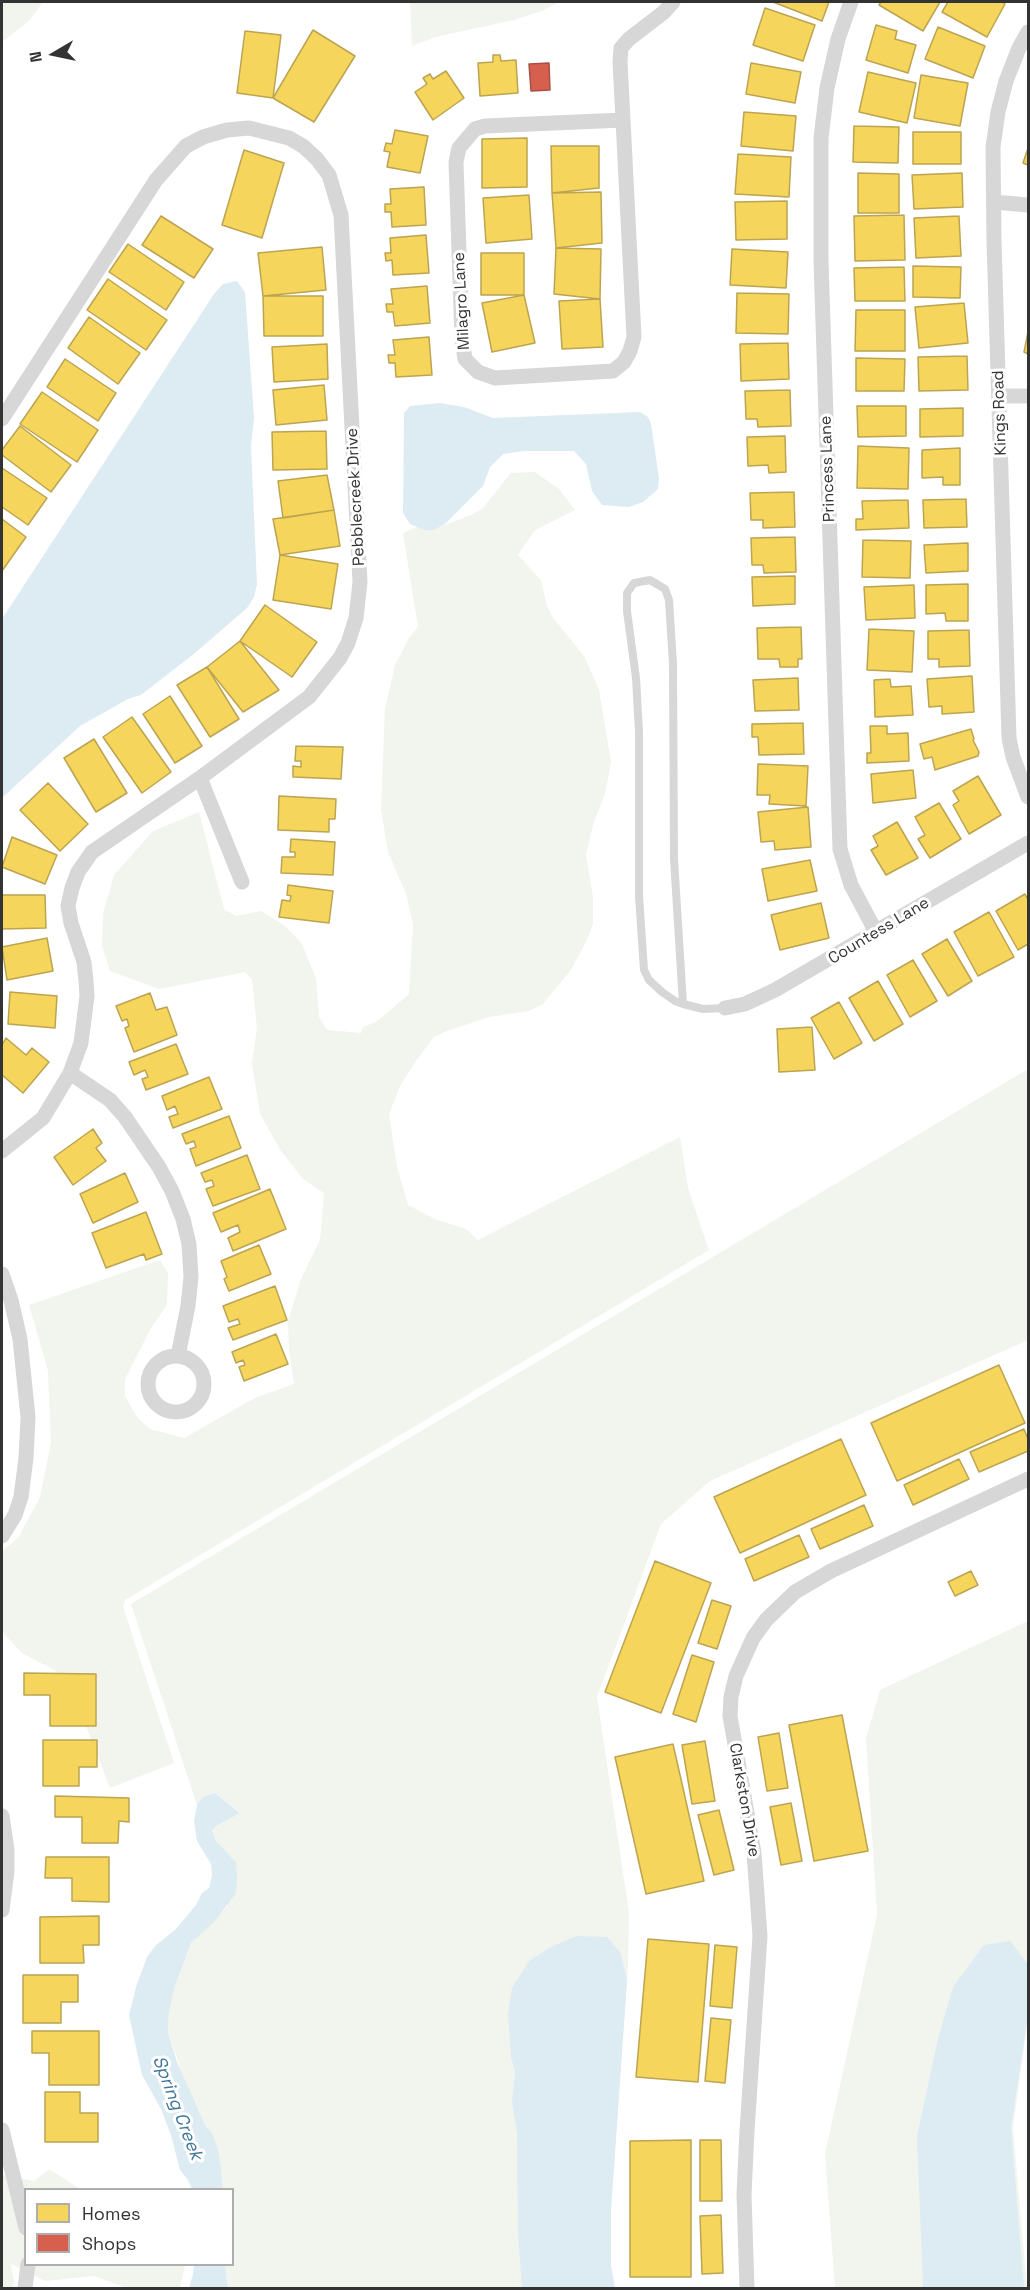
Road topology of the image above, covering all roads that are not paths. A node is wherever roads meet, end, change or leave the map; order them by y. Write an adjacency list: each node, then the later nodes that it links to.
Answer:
1 (673, 2): 4 (street, Milagro Lane)
2 (851, 2): 14 (street, Princess Lane)
3 (1029, 32): 5 (street, Kings Road)
4 (623, 120): 4 (street, Milagro Lane)
5 (993, 202): 6 (street); 7 (street, Kings Road)
6 (1029, 205)
7 (999, 396): 8 (street); 11 (street, Kings Road)
8 (1029, 396)
9 (2, 419): 10 (street, Pebblecreek Drive)
10 (200, 778): 13 (street); 17 (street, Pebblecreek Drive)
11 (1029, 797)
12 (1029, 843): 14 (street, Countess Lane)
13 (242, 882)
14 (876, 932): 16 (street, Countess Lane)
15 (683, 1004): 15 (lane); 16 (lane)
16 (725, 1008)
17 (70, 1073): 18 (street, Pebblecreek Drive); 20 (street)
18 (2, 1151)
19 (2, 1274): 22 (street)
20 (177, 1356)
21 (1029, 1479): 29 (street, Clarkston Drive)
22 (2, 1536)
23 (2, 1816): 24 (street)
24 (2, 1910)
25 (2, 2130): 26 (street)
26 (24, 2220)
27 (28, 2266): 28 (street)
28 (25, 2289)
29 (747, 2289)

